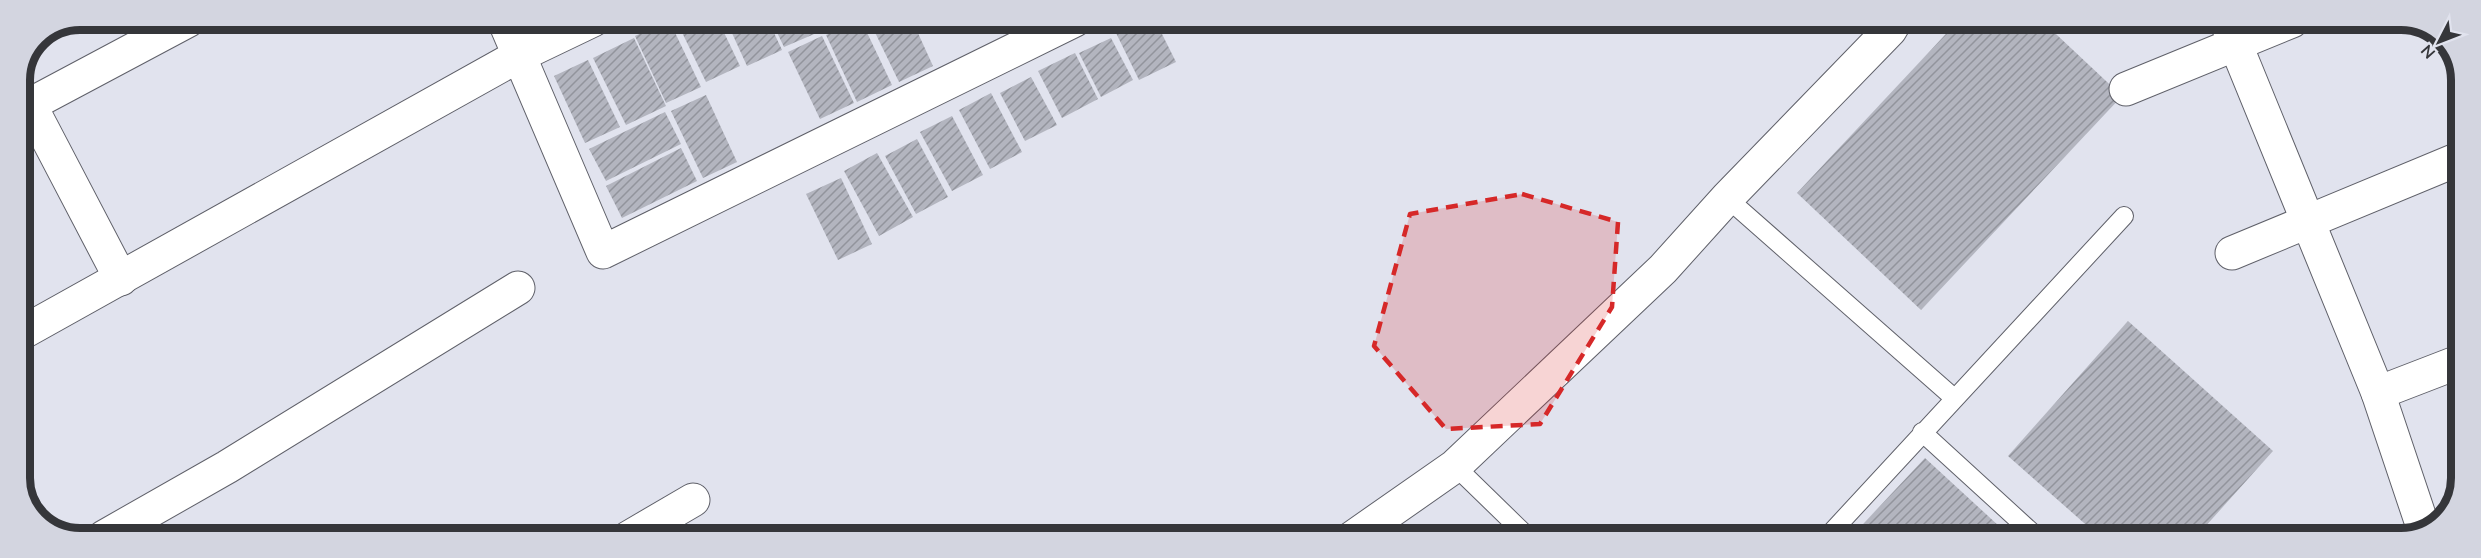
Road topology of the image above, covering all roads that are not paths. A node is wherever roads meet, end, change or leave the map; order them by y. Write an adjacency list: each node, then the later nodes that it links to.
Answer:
1 (170, 30): 9 (street)
2 (509, 30): 7 (street)
3 (572, 30): 7 (street)
4 (1055, 30): 7 (street)
5 (1890, 30): 12 (street)
6 (2231, 32): 8 (street); 14 (street)
7 (520, 55): 16 (street)
8 (2126, 89)
9 (30, 105)
10 (30, 117): 16 (street)
11 (2451, 162): 14 (street)
12 (1727, 198): 21 (lane); 23 (street)
13 (2124, 216): 21 (lane)
14 (2308, 221): 15 (street); 20 (street)
15 (2232, 253)
16 (121, 279): 18 (street)
17 (518, 288): 26 (street)
18 (30, 329)
19 (2451, 365): 20 (street)
20 (2378, 393): 25 (street)
21 (1954, 398): 22 (lane)
22 (1922, 432): 30 (lane); 31 (lane)
23 (1455, 466): 28 (street); 29 (lane)
24 (693, 500): 27 (street)
25 (2422, 523)
26 (120, 528)
27 (645, 528)
28 (1366, 528)
29 (1519, 528)
30 (1835, 528)
31 (2027, 528)

